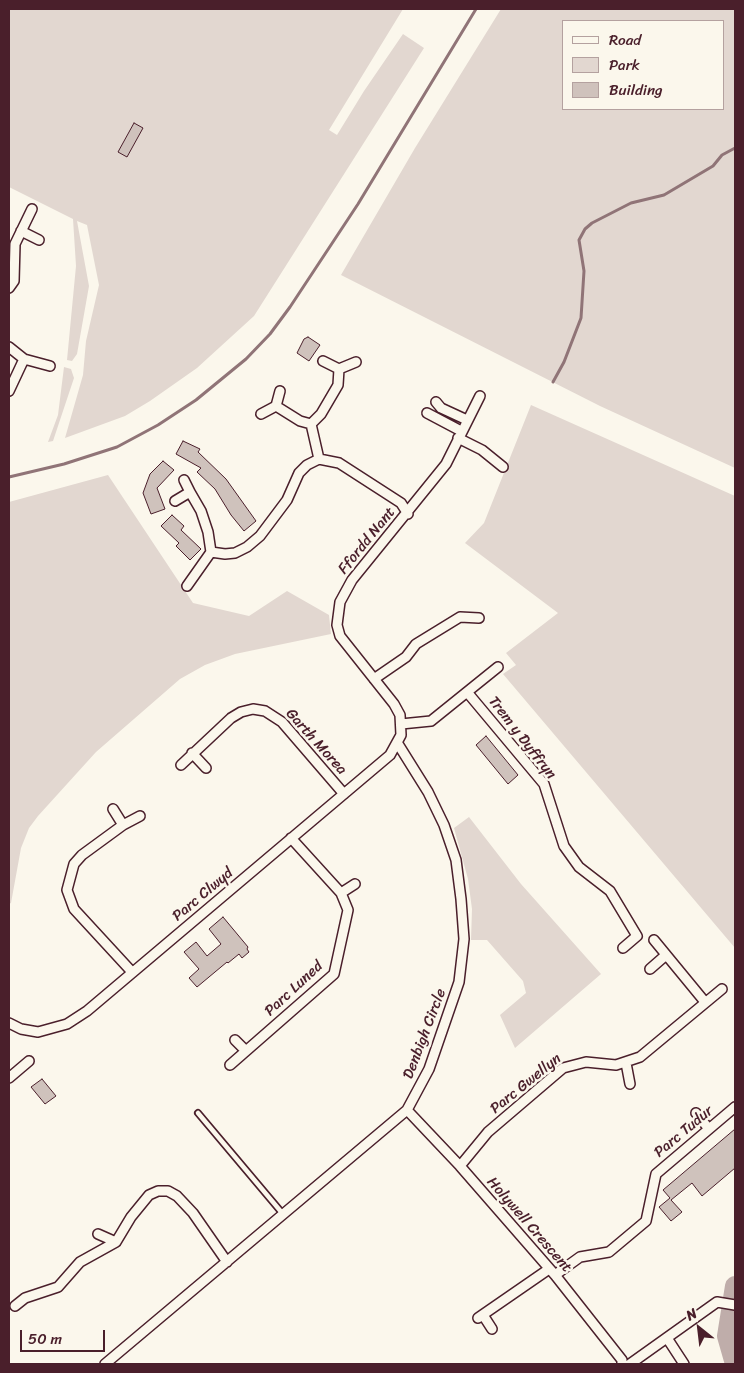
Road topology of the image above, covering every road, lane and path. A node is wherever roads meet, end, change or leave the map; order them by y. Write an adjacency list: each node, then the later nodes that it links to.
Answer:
1 (32, 209): 2 (street)
2 (21, 231): 3 (street); 4 (street)
3 (39, 240)
4 (9, 288)
5 (9, 347): 6 (street)
6 (24, 359): 9 (street); 11 (street)
7 (324, 361): 10 (street)
8 (356, 362): 10 (street)
9 (50, 366)
10 (339, 369): 19 (street)
11 (9, 391)
12 (280, 391): 15 (street)
13 (480, 396): 18 (street, Ffordd Nant)
14 (436, 402): 18 (street)
15 (276, 406): 16 (street); 19 (street)
16 (261, 414)
17 (427, 414): 20 (street)
18 (467, 420): 20 (street, Ffordd Nant)
19 (311, 424): 21 (street)
20 (460, 434): 22 (street); 26 (street, Ffordd Nant)
21 (319, 459): 26 (street); 27 (street)
22 (503, 467)
23 (184, 480): 24 (street)
24 (190, 492): 25 (street); 27 (street)
25 (175, 500)
26 (408, 514): 31 (street, Ffordd Nant)
27 (210, 552): 28 (street)
28 (187, 586)
29 (479, 618): 31 (street)
30 (498, 667): 32 (street, Trem y Dyffryn)
31 (374, 680): 33 (street, Ffordd Nant)
32 (467, 692): 33 (street, Trem y Dyffryn); 46 (street, Trem y Dyffryn)
33 (402, 724): 34 (street)
34 (398, 744): 38 (street, Parc Clwyd); 61 (street, Denbigh Circle)
35 (192, 754): 36 (street, Garth Morea); 37 (street); 38 (street, Garth Morea)
36 (181, 765)
37 (206, 768)
38 (344, 794): 42 (street, Parc Clwyd)
39 (113, 809): 41 (street)
40 (140, 816): 41 (street)
41 (123, 825): 49 (street)
42 (291, 838): 44 (street); 49 (street, Parc Clwyd)
43 (354, 884): 44 (street)
44 (342, 893): 54 (street, Parc Luned)
45 (654, 940): 47 (street)
46 (623, 948)
47 (666, 955): 48 (street); 51 (street)
48 (650, 969)
49 (132, 972): 52 (street, Parc Clwyd)
50 (722, 989): 51 (street, Parc Gwellyn)
51 (705, 1002): 56 (street, Parc Gwellyn)
52 (9, 1023)
53 (235, 1040): 54 (street)
54 (246, 1051): 57 (street, Parc Luned)
55 (29, 1061): 58 (street)
56 (626, 1063): 59 (street); 65 (street, Parc Gwellyn)
57 (230, 1065)
58 (9, 1078)
59 (630, 1084)
60 (735, 1107): 64 (street, Parc Tudur)
61 (407, 1110): 65 (street, Holywell Crescent); 66 (street, Denbigh Circle)
62 (198, 1113): 66 (lane)
63 (696, 1113): 64 (street)
64 (709, 1129): 70 (street, Parc Tudur)
65 (460, 1166): 70 (street, Holywell Crescent)
66 (284, 1215): 69 (street, Denbigh Circle)
67 (98, 1234): 68 (street)
68 (116, 1242): 69 (street); 72 (street)
69 (227, 1262): 75 (street, Denbigh Circle)
70 (552, 1272): 73 (street, Parc Tudur); 76 (street, Holywell Crescent)
71 (735, 1305): 74 (street)
72 (15, 1306)
73 (492, 1329)
74 (667, 1338): 77 (street); 78 (street)
75 (104, 1364)
76 (622, 1364)
77 (630, 1364)
78 (684, 1364)

